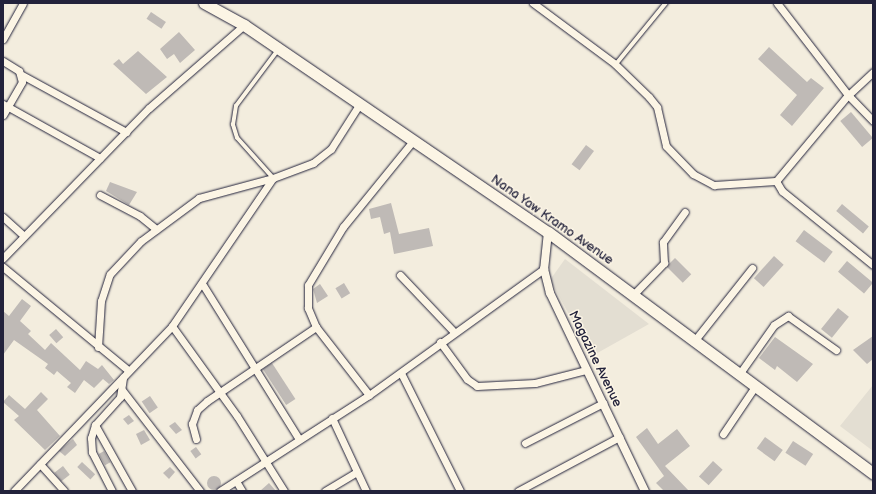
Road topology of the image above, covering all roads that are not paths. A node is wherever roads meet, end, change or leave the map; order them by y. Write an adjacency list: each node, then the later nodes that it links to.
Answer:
1 (23, 3): 7 (street)
2 (204, 3): 6 (main road, Nana Yaw Kramo Avenue)
3 (533, 3): 10 (street)
4 (666, 3): 10 (lane)
5 (777, 3): 13 (street)
6 (244, 25): 8 (main road, Nana Yaw Kramo Avenue); 18 (street)
7 (3, 39)
8 (278, 49): 15 (main road, Nana Yaw Kramo Avenue); 21 (lane)
9 (3, 61): 12 (street)
10 (615, 64): 22 (street)
11 (873, 72): 13 (street)
12 (22, 75): 14 (street); 18 (street)
13 (848, 94): 17 (street); 22 (street)
14 (5, 105): 16 (street); 20 (street)
15 (359, 105): 19 (main road, Nana Yaw Kramo Avenue); 21 (street)
16 (3, 115)
17 (873, 121)
18 (126, 132): 20 (street)
19 (413, 141): 27 (main road, Nana Yaw Kramo Avenue); 38 (street)
20 (100, 158): 28 (street)
21 (273, 178): 26 (street); 35 (street)
22 (776, 181): 30 (street)
23 (100, 195): 26 (street)
24 (685, 212): 36 (street)
25 (3, 217): 28 (street)
26 (156, 229): 42 (street)
27 (548, 232): 33 (street, Magazine Avenue); 36 (main road, Nana Yaw Kramo Avenue)
28 (24, 236): 29 (street)
29 (3, 258)
30 (873, 266)
31 (3, 267): 42 (street)
32 (752, 268): 40 (street)
33 (544, 269): 39 (street); 45 (street, Magazine Avenue)
34 (400, 275): 39 (street)
35 (203, 285): 37 (street); 44 (street)
36 (633, 295): 40 (main road, Nana Yaw Kramo Avenue)
37 (172, 326): 48 (street); 51 (street)
38 (316, 327): 44 (street); 52 (street)
39 (454, 332): 41 (street)
40 (695, 340): 47 (main road, Nana Yaw Kramo Avenue)
41 (440, 342): 45 (street); 46 (street)
42 (98, 347): 48 (street)
43 (836, 350): 47 (street)
44 (253, 367): 51 (street); 59 (street)
45 (586, 370): 53 (street, Magazine Avenue)
46 (401, 373): 52 (street); 76 (street)
47 (740, 373): 49 (main road, Nana Yaw Kramo Avenue)
48 (126, 374): 50 (street); 62 (street)
49 (756, 385): 56 (street); 64 (main road, Nana Yaw Kramo Avenue)
50 (122, 390): 55 (street); 70 (street)
51 (220, 391): 58 (street); 61 (street)
52 (369, 395): 54 (street)
53 (603, 404): 57 (street, Magazine Avenue); 60 (street)
54 (332, 418): 59 (street); 63 (street)
55 (95, 425): 68 (street); 69 (street)
56 (722, 434)
57 (619, 437): 77 (street); 78 (street, Magazine Avenue)
58 (196, 439)
59 (299, 439): 61 (street)
60 (525, 443)
61 (267, 461): 65 (street); 73 (street)
62 (40, 464): 66 (street); 67 (street)
63 (357, 472): 74 (street); 75 (street)
64 (873, 473)
65 (236, 481): 71 (street); 72 (street)
66 (14, 491)
67 (64, 491)
68 (112, 491)
69 (132, 491)
70 (200, 491)
71 (220, 491)
72 (242, 491)
73 (284, 491)
74 (325, 491)
75 (366, 491)
76 (460, 491)
77 (518, 491)
78 (645, 491)

